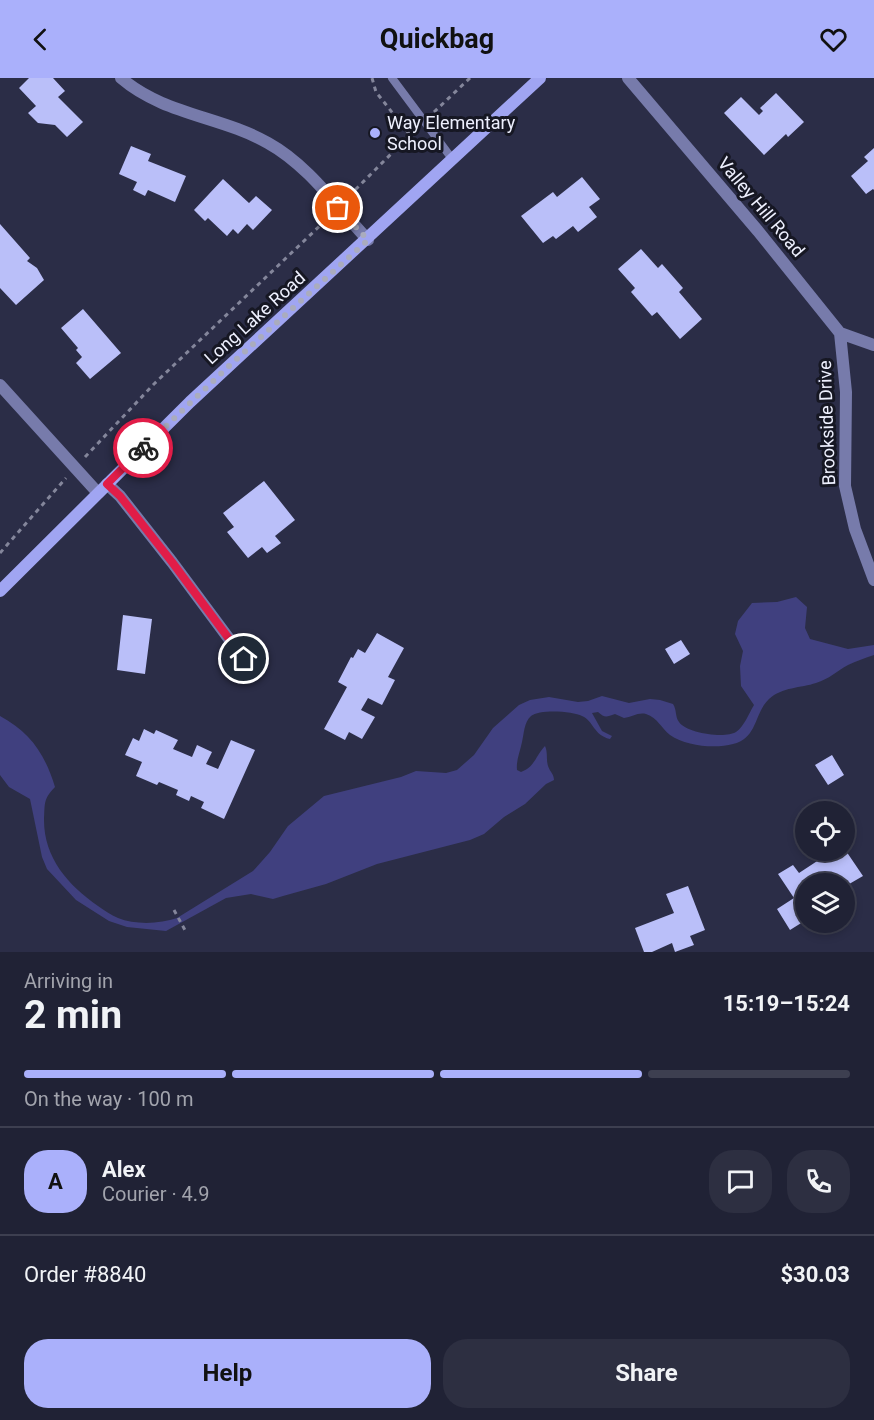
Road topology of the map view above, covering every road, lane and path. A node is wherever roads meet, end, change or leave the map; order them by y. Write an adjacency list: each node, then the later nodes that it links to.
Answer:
1 (121, 78): 12 (street)
2 (372, 78): 8 (path)
3 (392, 78): 7 (lane)
4 (470, 78): 7 (path)
5 (540, 78): 9 (main road, Long Lake Road)
6 (628, 78): 13 (street, Valley Hill Road)
7 (423, 122): 8 (path); 9 (lane)
8 (410, 135): 10 (path)
9 (453, 160): 12 (main road, Long Lake Road)
10 (353, 193)
11 (324, 221): 16 (path)
12 (368, 240): 18 (main road, Long Lake Road)
13 (840, 333): 14 (street); 20 (street, Brookside Drive)
14 (874, 345)
15 (0, 385): 18 (street)
16 (85, 457)
17 (65, 479): 19 (path)
18 (103, 488): 21 (main road, Long Lake Road); 22 (street)
19 (0, 553)
20 (874, 580)
21 (0, 591)
22 (244, 659)
23 (174, 910): 24 (path)
24 (186, 933)

